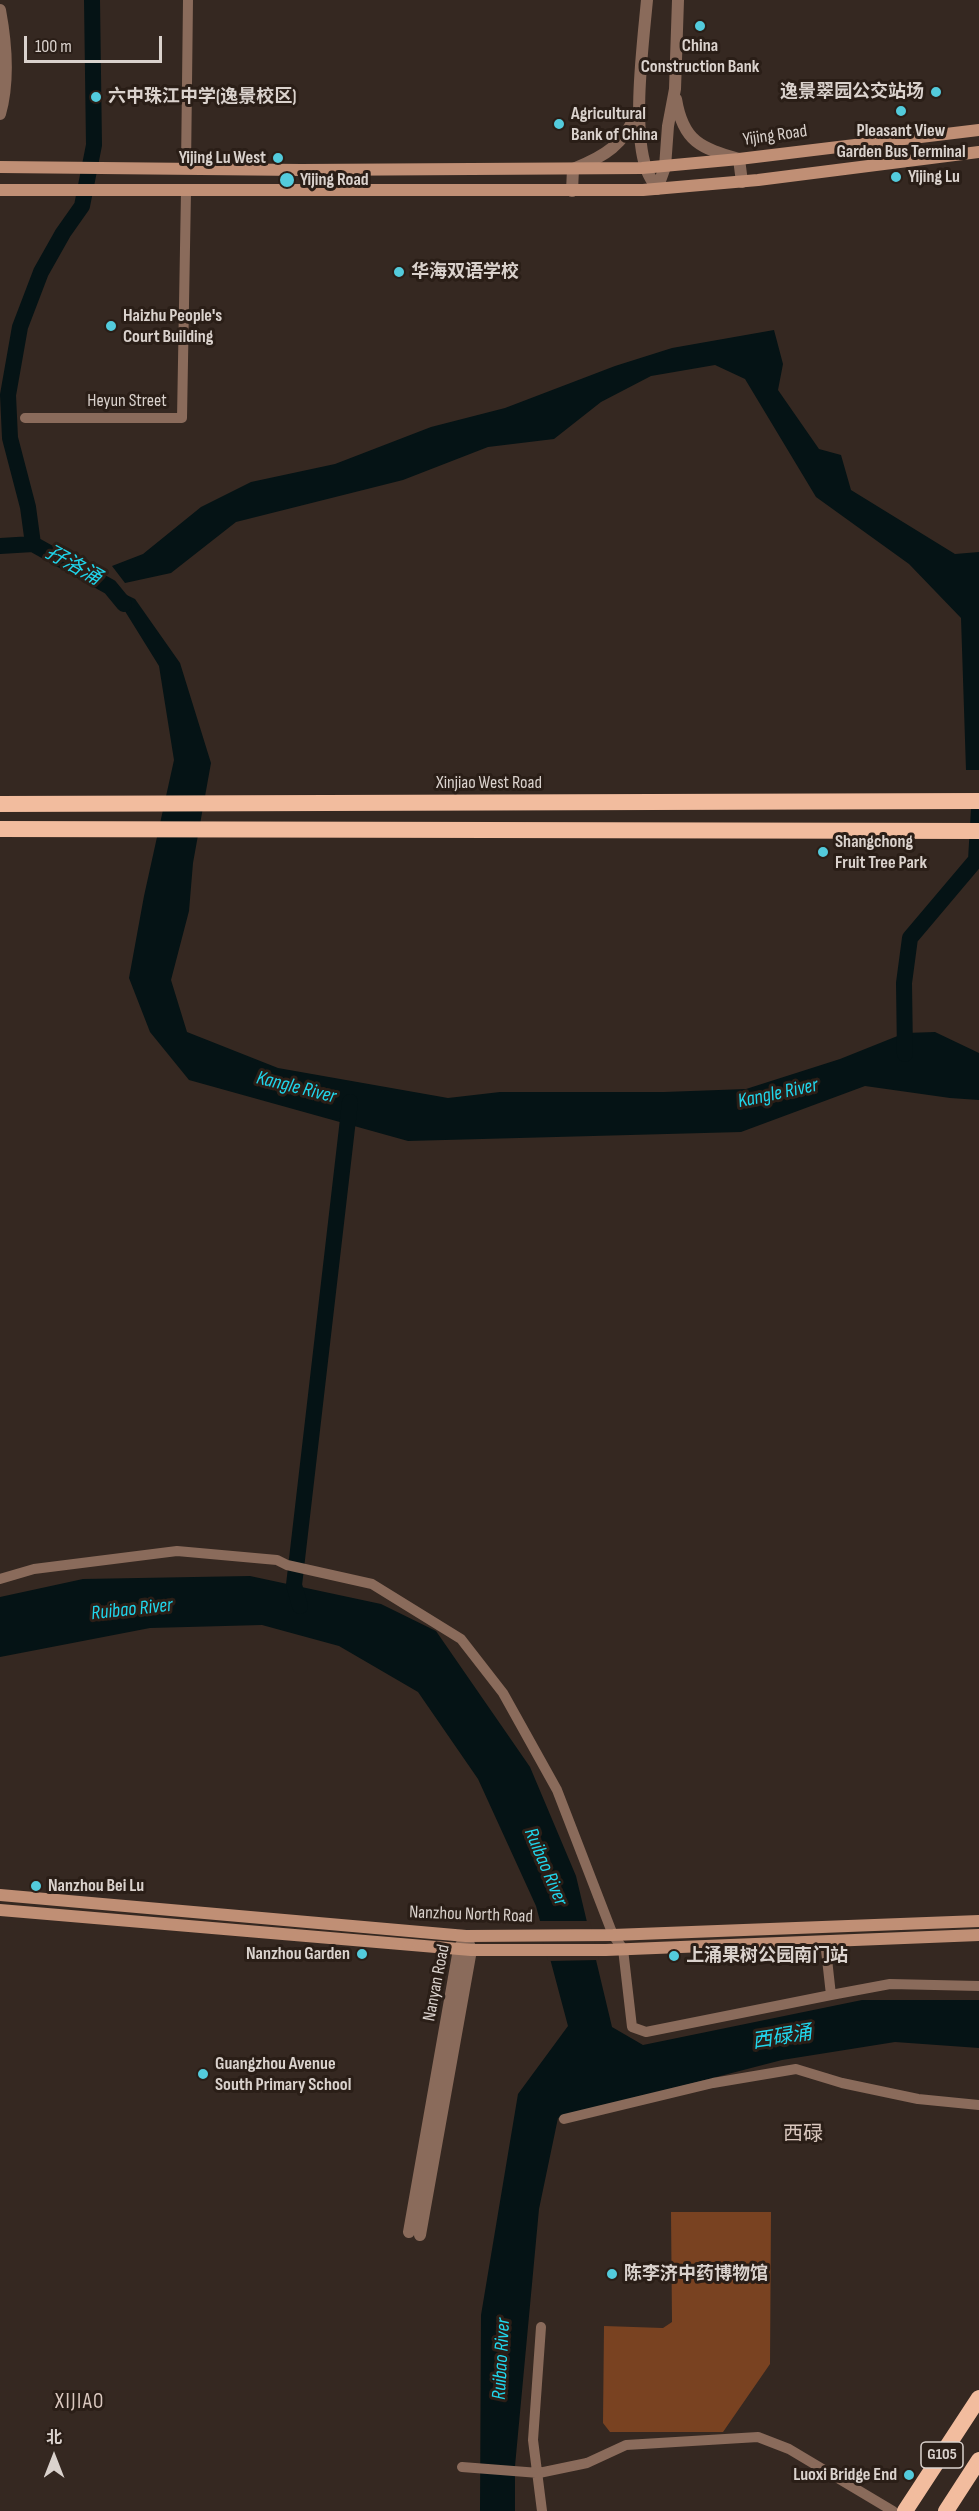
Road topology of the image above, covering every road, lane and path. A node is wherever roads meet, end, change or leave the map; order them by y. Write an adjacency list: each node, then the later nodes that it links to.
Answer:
1 (188, 0): 13 (street)
2 (647, 0): 6 (street)
3 (678, 0): 5 (street)
4 (0, 10): 7 (street)
5 (675, 89): 10 (street); 12 (street)
6 (640, 108): 14 (street); 15 (street)
7 (0, 114)
8 (979, 130): 10 (main road, Yijing Road)
9 (979, 152): 16 (main road)
10 (739, 159): 12 (main road, Yijing Road); 16 (street)
11 (0, 167): 13 (main road, Yijing Road)
12 (665, 167): 14 (main road, Yijing Road); 17 (street)
13 (186, 168): 15 (main road, Yijing Road)
14 (646, 168): 15 (main road, Yijing Road); 17 (street)
15 (573, 169): 20 (street)
16 (742, 182): 17 (main road)
17 (657, 189): 20 (main road)
18 (0, 190): 19 (main road)
19 (186, 191): 20 (main road); 21 (street, Heyun Street)
20 (572, 191)
21 (25, 418)
22 (979, 801): 23 (highway, Xinjiao West Road)
23 (0, 804)
24 (0, 829): 25 (highway)
25 (979, 831)
26 (0, 1579): 30 (street)
27 (0, 1896): 32 (main road, Nanzhou North Road)
28 (0, 1910): 35 (main road, Nanzhou North Road)
29 (979, 1921): 30 (main road, Nanzhou North Road)
30 (607, 1935): 32 (main road, Nanzhou North Road); 34 (street)
31 (979, 1935): 33 (main road, Nanzhou North Road)
32 (466, 1936): 35 (street, Nanyan Road)
33 (825, 1941): 34 (main road, Nanzhou North Road); 37 (street)
34 (623, 1949): 35 (main road, Nanzhou North Road); 37 (street)
35 (465, 1950): 40 (street, Nanyan Road)
36 (979, 1986): 37 (street)
37 (831, 1995)
38 (979, 2105): 39 (street)
39 (564, 2119)
40 (415, 2233)
41 (541, 2327): 45 (street)
42 (979, 2398): 48 (highway, G105)
43 (979, 2460): 49 (highway, G105)
44 (462, 2467): 45 (street)
45 (539, 2473): 46 (street); 47 (street)
46 (542, 2511)
47 (893, 2511)
48 (904, 2511)
49 (946, 2511)

